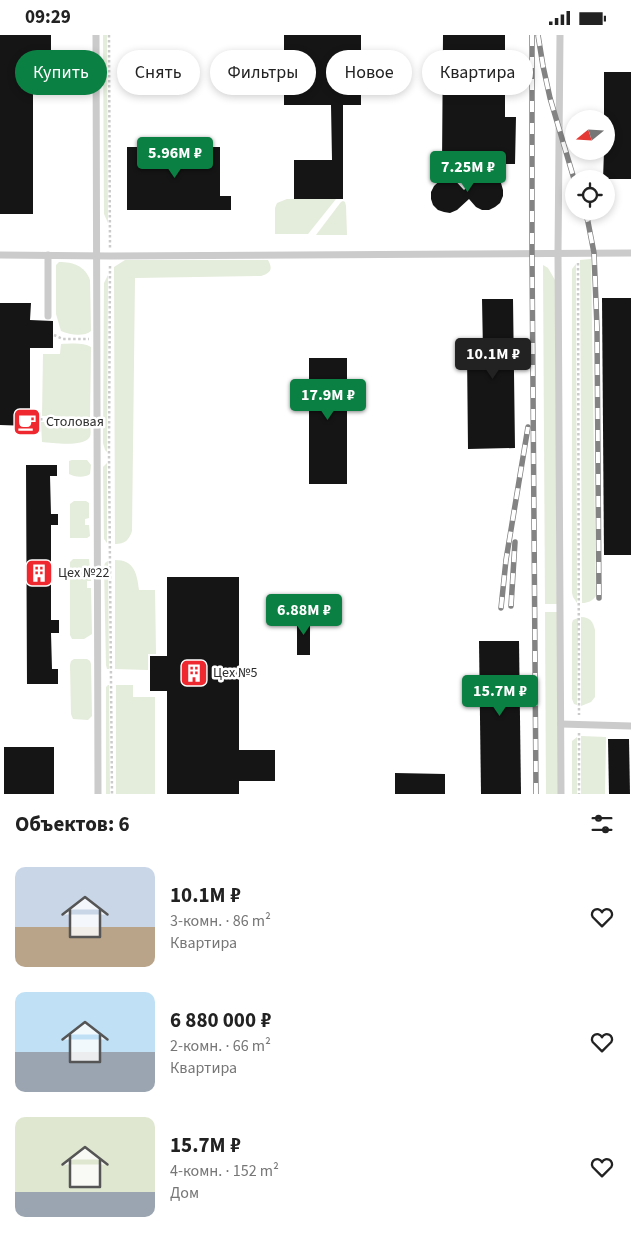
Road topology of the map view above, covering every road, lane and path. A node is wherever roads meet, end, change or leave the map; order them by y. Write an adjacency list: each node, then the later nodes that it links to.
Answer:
1 (96, 35): 9 (lane)
2 (109, 35): 10 (path)
3 (560, 35): 4 (lane)
4 (558, 253): 5 (lane); 10 (lane); 16 (lane)
5 (578, 253): 6 (lane); 17 (path)
6 (631, 253)
7 (0, 255): 8 (lane)
8 (48, 255): 9 (lane); 11 (lane)
9 (96, 255): 10 (lane); 13 (lane)
10 (110, 256): 20 (path)
11 (48, 315)
12 (54, 335): 13 (path)
13 (96, 339): 15 (lane)
14 (30, 419): 15 (path)
15 (97, 420): 19 (lane)
16 (561, 724): 17 (lane); 21 (lane)
17 (579, 725): 18 (lane); 22 (path)
18 (631, 726)
19 (98, 794)
20 (112, 794)
21 (561, 794)
22 (580, 794)

